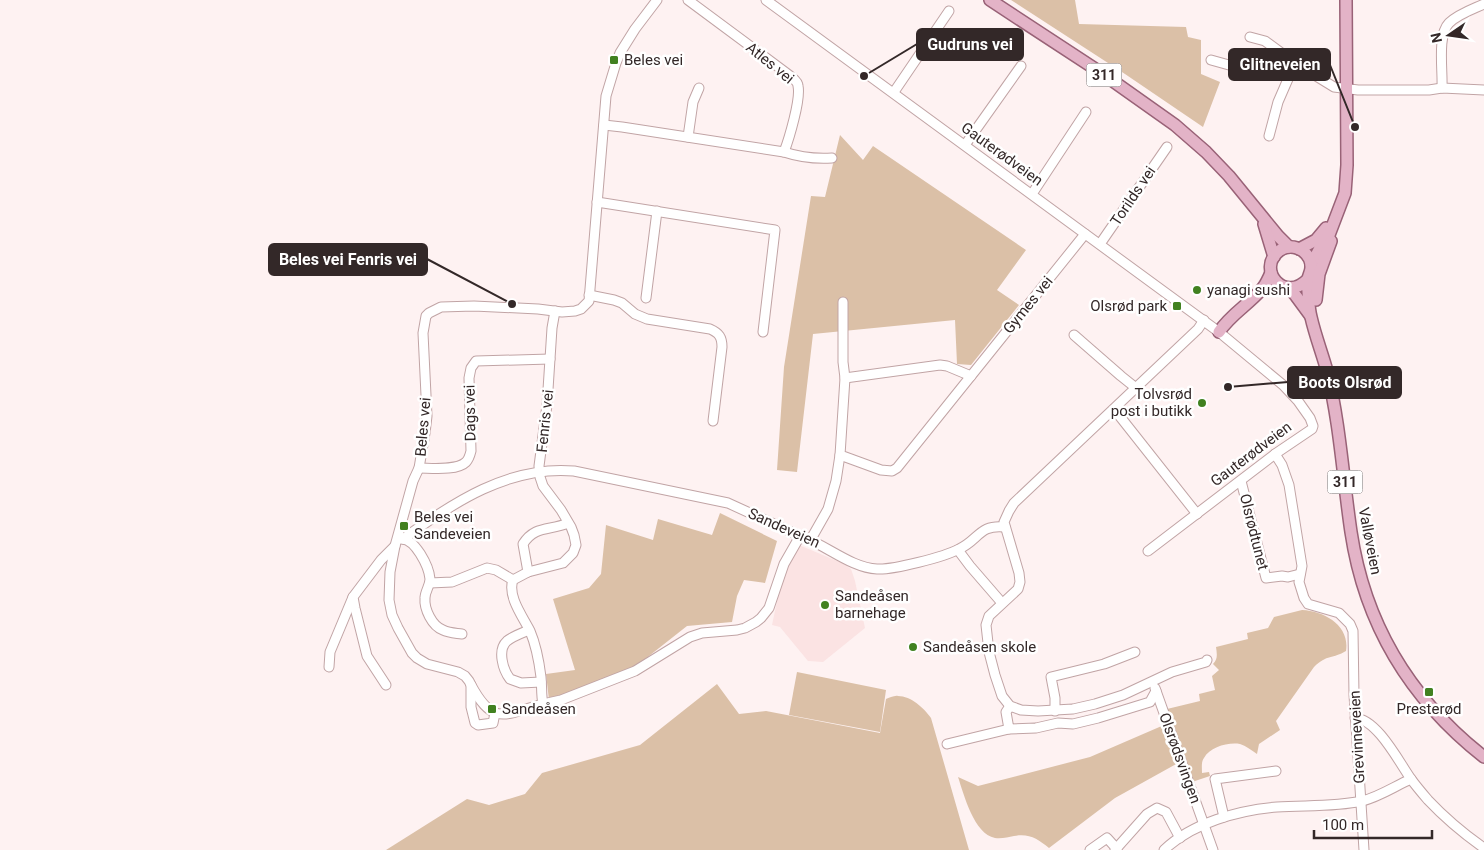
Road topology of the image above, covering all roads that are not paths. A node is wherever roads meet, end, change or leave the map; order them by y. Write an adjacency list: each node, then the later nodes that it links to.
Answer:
1 (657, 0): 19 (street)
2 (688, 0): 24 (street, Atles vei)
3 (766, 0): 17 (street, Gauterødveien)
4 (990, 0): 28 (main road, 311)
5 (1346, 0): 14 (main road)
6 (1484, 4): 15 (street)
7 (949, 11): 17 (street)
8 (1250, 37): 9 (street)
9 (1275, 50): 10 (street); 11 (street)
10 (1211, 60)
11 (1294, 63): 14 (street); 20 (street)
12 (1021, 66): 22 (street)
13 (699, 88): 21 (street)
14 (1347, 88): 15 (street); 30 (main road)
15 (1442, 88): 16 (street)
16 (1484, 90)
17 (894, 92): 22 (street, Gauterødveien)
18 (1086, 112): 26 (street)
19 (604, 126): 21 (street); 27 (street)
20 (1269, 136)
21 (688, 137): 24 (street)
22 (965, 145): 26 (street, Gauterødveien)
23 (1167, 147): 32 (street, Torilds vei)
24 (784, 152): 25 (street)
25 (832, 158)
26 (1032, 194): 31 (street, Gauterødveien)
27 (597, 202): 29 (street); 39 (street)
28 (1256, 209): 33 (main road, 311); 34 (main road, 311)
29 (657, 211): 40 (street); 45 (street)
30 (1337, 215): 33 (main road); 35 (main road); 47 (main road)
31 (1085, 234): 32 (street, Gauterødveien); 50 (street, Gymes vei)
32 (1100, 244): 44 (street, Gauterødveien)
33 (1294, 248): 34 (main road); 35 (main road, 311)
34 (1274, 257): 36 (main road, 311)
35 (1311, 265): 37 (main road, 311)
36 (1271, 273): 38 (main road, 311); 46 (main road)
37 (1308, 279): 38 (main road); 43 (main road, Valløveien / 311)
38 (1285, 287): 43 (main road, Valløveien / 311); 46 (main road)
39 (589, 295): 42 (street, Beles vei); 54 (street)
40 (646, 298)
41 (843, 302): 51 (street)
42 (555, 311): 49 (street, Fenris vei); 57 (street, Beles vei)
43 (1310, 316): 47 (main road, Valløveien / 311)
44 (1204, 320): 46 (street, Gauterødveien); 52 (street)
45 (763, 332)
46 (1219, 332): 55 (street, Gauterødveien)
47 (1316, 334): 89 (main road, Valløveien / 311)
48 (1074, 335): 52 (street)
49 (550, 359): 57 (street, Dags vei); 58 (street, Fenris vei)
50 (970, 376): 51 (street); 56 (street, Gymes vei)
51 (845, 378): 56 (street)
52 (1136, 388): 53 (street)
53 (1114, 409): 60 (street); 62 (street)
54 (713, 421)
55 (1275, 454): 59 (street, Gauterødveien); 69 (street)
56 (840, 455): 64 (street)
57 (419, 468): 65 (street, Beles vei)
58 (540, 472): 61 (street, Fenris vei); 63 (street, Sandeveien); 65 (street, Sandeveien)
59 (1240, 481): 60 (street, Gauterødveien); 69 (street, Olsrødtunet)
60 (1197, 514): 67 (street, Gauterødveien)
61 (568, 523): 68 (street); 68 (street, Fenris vei)
62 (1005, 527): 66 (street, Sandeveien); 73 (street)
63 (800, 536): 64 (street, Sandeveien); 84 (street)
64 (812, 539): 66 (street, Sandeveien)
65 (399, 542): 71 (street); 72 (street, Sandeveien); 81 (street, Beles vei)
66 (958, 550): 73 (street)
67 (1148, 551)
68 (528, 572): 70 (street, Fenris vei)
69 (1300, 574): 88 (street, Grevinneveien)
70 (514, 580): 71 (street); 74 (street)
71 (430, 583): 75 (street)
72 (353, 596): 78 (street, Sandeveien); 82 (street)
73 (1002, 603): 85 (street)
74 (529, 630): 79 (street); 79 (street)
75 (462, 634)
76 (1135, 652): 86 (street)
77 (1207, 660): 80 (street)
78 (329, 667)
79 (541, 682): 84 (street)
80 (1152, 682): 83 (street, Olsrødsvingen); 86 (street)
81 (471, 684): 87 (street, Beles vei); 87 (street)
82 (386, 685)
83 (1156, 691): 90 (street, Olsrødsvingen); 98 (street, Olsrødsvingen)
84 (542, 702): 87 (street)
85 (1010, 706): 86 (street); 90 (street)
86 (1055, 711)
87 (495, 713)
88 (1355, 718): 95 (street); 96 (street, Grevinneveien)
89 (1446, 722): 92 (main road, Valløveien / 311); 93 (main road, Valløveien / 311)
90 (1010, 729): 91 (street, Olsrødsvingen)
91 (947, 744)
92 (1484, 748)
93 (1484, 757)
94 (1276, 771): 97 (street)
95 (1411, 779): 96 (street); 100 (street)
96 (1360, 801): 97 (street); 105 (street, Grevinneveien)
97 (1224, 817): 98 (street)
98 (1204, 825): 99 (street); 104 (street, Olsrødsvingen)
99 (1180, 838): 101 (street); 103 (street)
100 (1484, 848)
101 (1116, 849): 102 (street)
102 (1090, 850)
103 (1164, 850)
104 (1213, 850)
105 (1364, 850)

